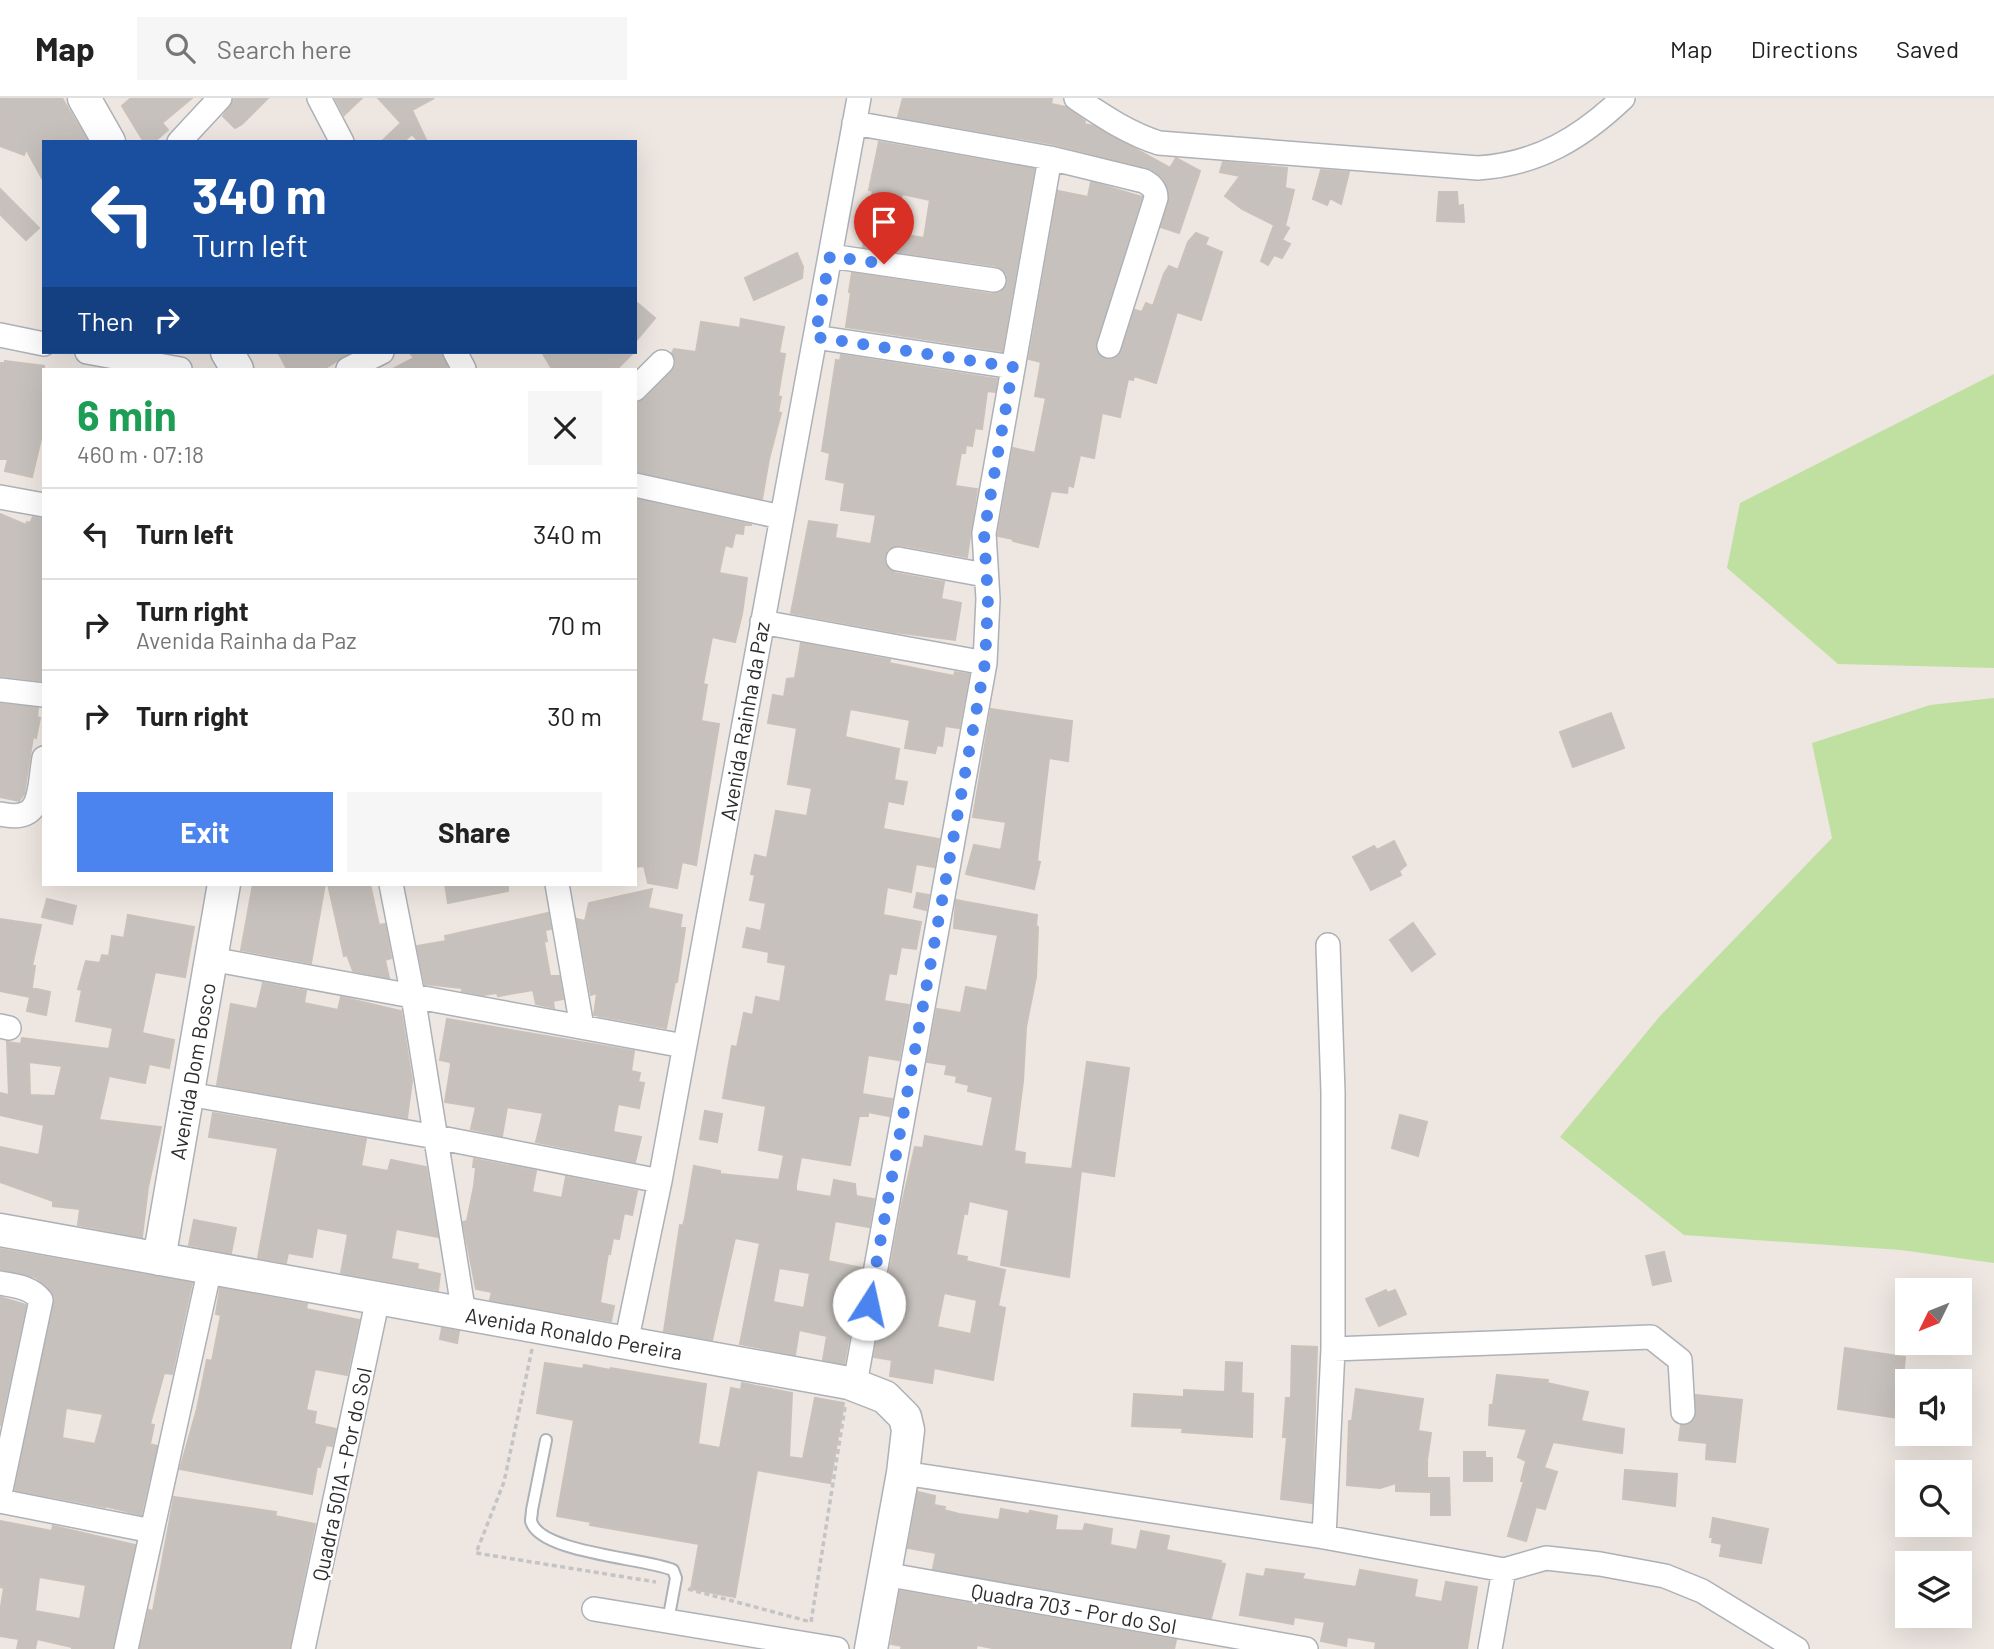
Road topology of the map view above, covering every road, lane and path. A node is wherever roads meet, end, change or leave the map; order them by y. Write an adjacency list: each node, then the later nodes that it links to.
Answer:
1 (84, 98): 8 (street)
2 (220, 98): 9 (street)
3 (318, 98): 10 (street)
4 (859, 98): 7 (street, Avenida Rainha da Paz)
5 (1076, 98): 6 (street)
6 (1623, 98)
7 (854, 123): 11 (street); 12 (street, Avenida Rainha da Paz)
8 (108, 140)
9 (181, 140)
10 (341, 140)
11 (1050, 158): 17 (street); 21 (street)
12 (830, 256): 13 (street); 15 (street, Avenida Rainha da Paz)
13 (994, 280)
14 (0, 335): 16 (street)
15 (815, 337): 21 (street); 28 (street, Avenida Rainha da Paz)
16 (42, 344)
17 (1109, 346)
18 (98, 354): 22 (street)
19 (378, 354): 23 (street)
20 (662, 362): 24 (street)
21 (1013, 367): 30 (street)
22 (175, 368)
23 (350, 368)
24 (637, 387)
25 (637, 485): 28 (street)
26 (0, 497): 27 (street)
27 (42, 505)
28 (781, 517): 31 (street, Avenida Rainha da Paz)
29 (898, 559): 30 (street)
30 (985, 575): 32 (street)
31 (762, 622): 32 (street); 44 (street, Avenida Rainha da Paz)
32 (985, 663): 57 (street)
33 (0, 690): 34 (street)
34 (42, 695)
35 (42, 768): 36 (street)
36 (6, 816)
37 (224, 886): 41 (street, Avenida Dom Bosco)
38 (391, 886): 42 (street)
39 (557, 886): 43 (street)
40 (1328, 945): 56 (street)
41 (211, 959): 42 (street); 45 (street, Avenida Dom Bosco)
42 (413, 996): 43 (street); 46 (street)
43 (582, 1027): 44 (street)
44 (684, 1046): 47 (street, Avenida Rainha da Paz)
45 (188, 1094): 46 (street); 49 (street, Avenida Dom Bosco)
46 (436, 1137): 47 (street); 53 (street)
47 (660, 1181): 55 (street, Avenida Rainha da Paz)
48 (0, 1230): 49 (street, Avenida Ronaldo Pereira)
49 (159, 1259): 50 (street, Avenida Ronaldo Pereira)
50 (209, 1268): 52 (street, Avenida Ronaldo Pereira); 63 (street)
51 (0, 1283): 61 (street)
52 (378, 1298): 53 (street, Avenida Ronaldo Pereira); 71 (street, Quadra 501A - Por do Sol)
53 (464, 1314): 54 (street, Avenida Ronaldo Pereira)
54 (537, 1327): 55 (street, Avenida Ronaldo Pereira); 67 (path)
55 (626, 1343): 57 (street, Avenida Ronaldo Pereira)
56 (1334, 1349): 58 (street); 64 (street)
57 (852, 1383): 60 (street, Avenida Ronaldo Pereira); 67 (path)
58 (1683, 1412)
59 (546, 1440): 67 (lane)
60 (903, 1473): 64 (street); 66 (street, Avenida Ronaldo Pereira)
61 (0, 1494)
62 (0, 1501): 63 (street)
63 (152, 1531): 70 (street)
64 (1324, 1537): 65 (street)
65 (1504, 1570): 75 (street); 76 (street)
66 (884, 1574): 73 (street, Avenida Ronaldo Pereira); 74 (street, Quadra 703 - Por do Sol)
67 (675, 1585): 69 (lane)
68 (594, 1609): 69 (street)
69 (668, 1621): 72 (street)
70 (126, 1649)
71 (303, 1649)
72 (837, 1649)
73 (871, 1649)
74 (1306, 1649)
75 (1490, 1649)
76 (1797, 1649)

